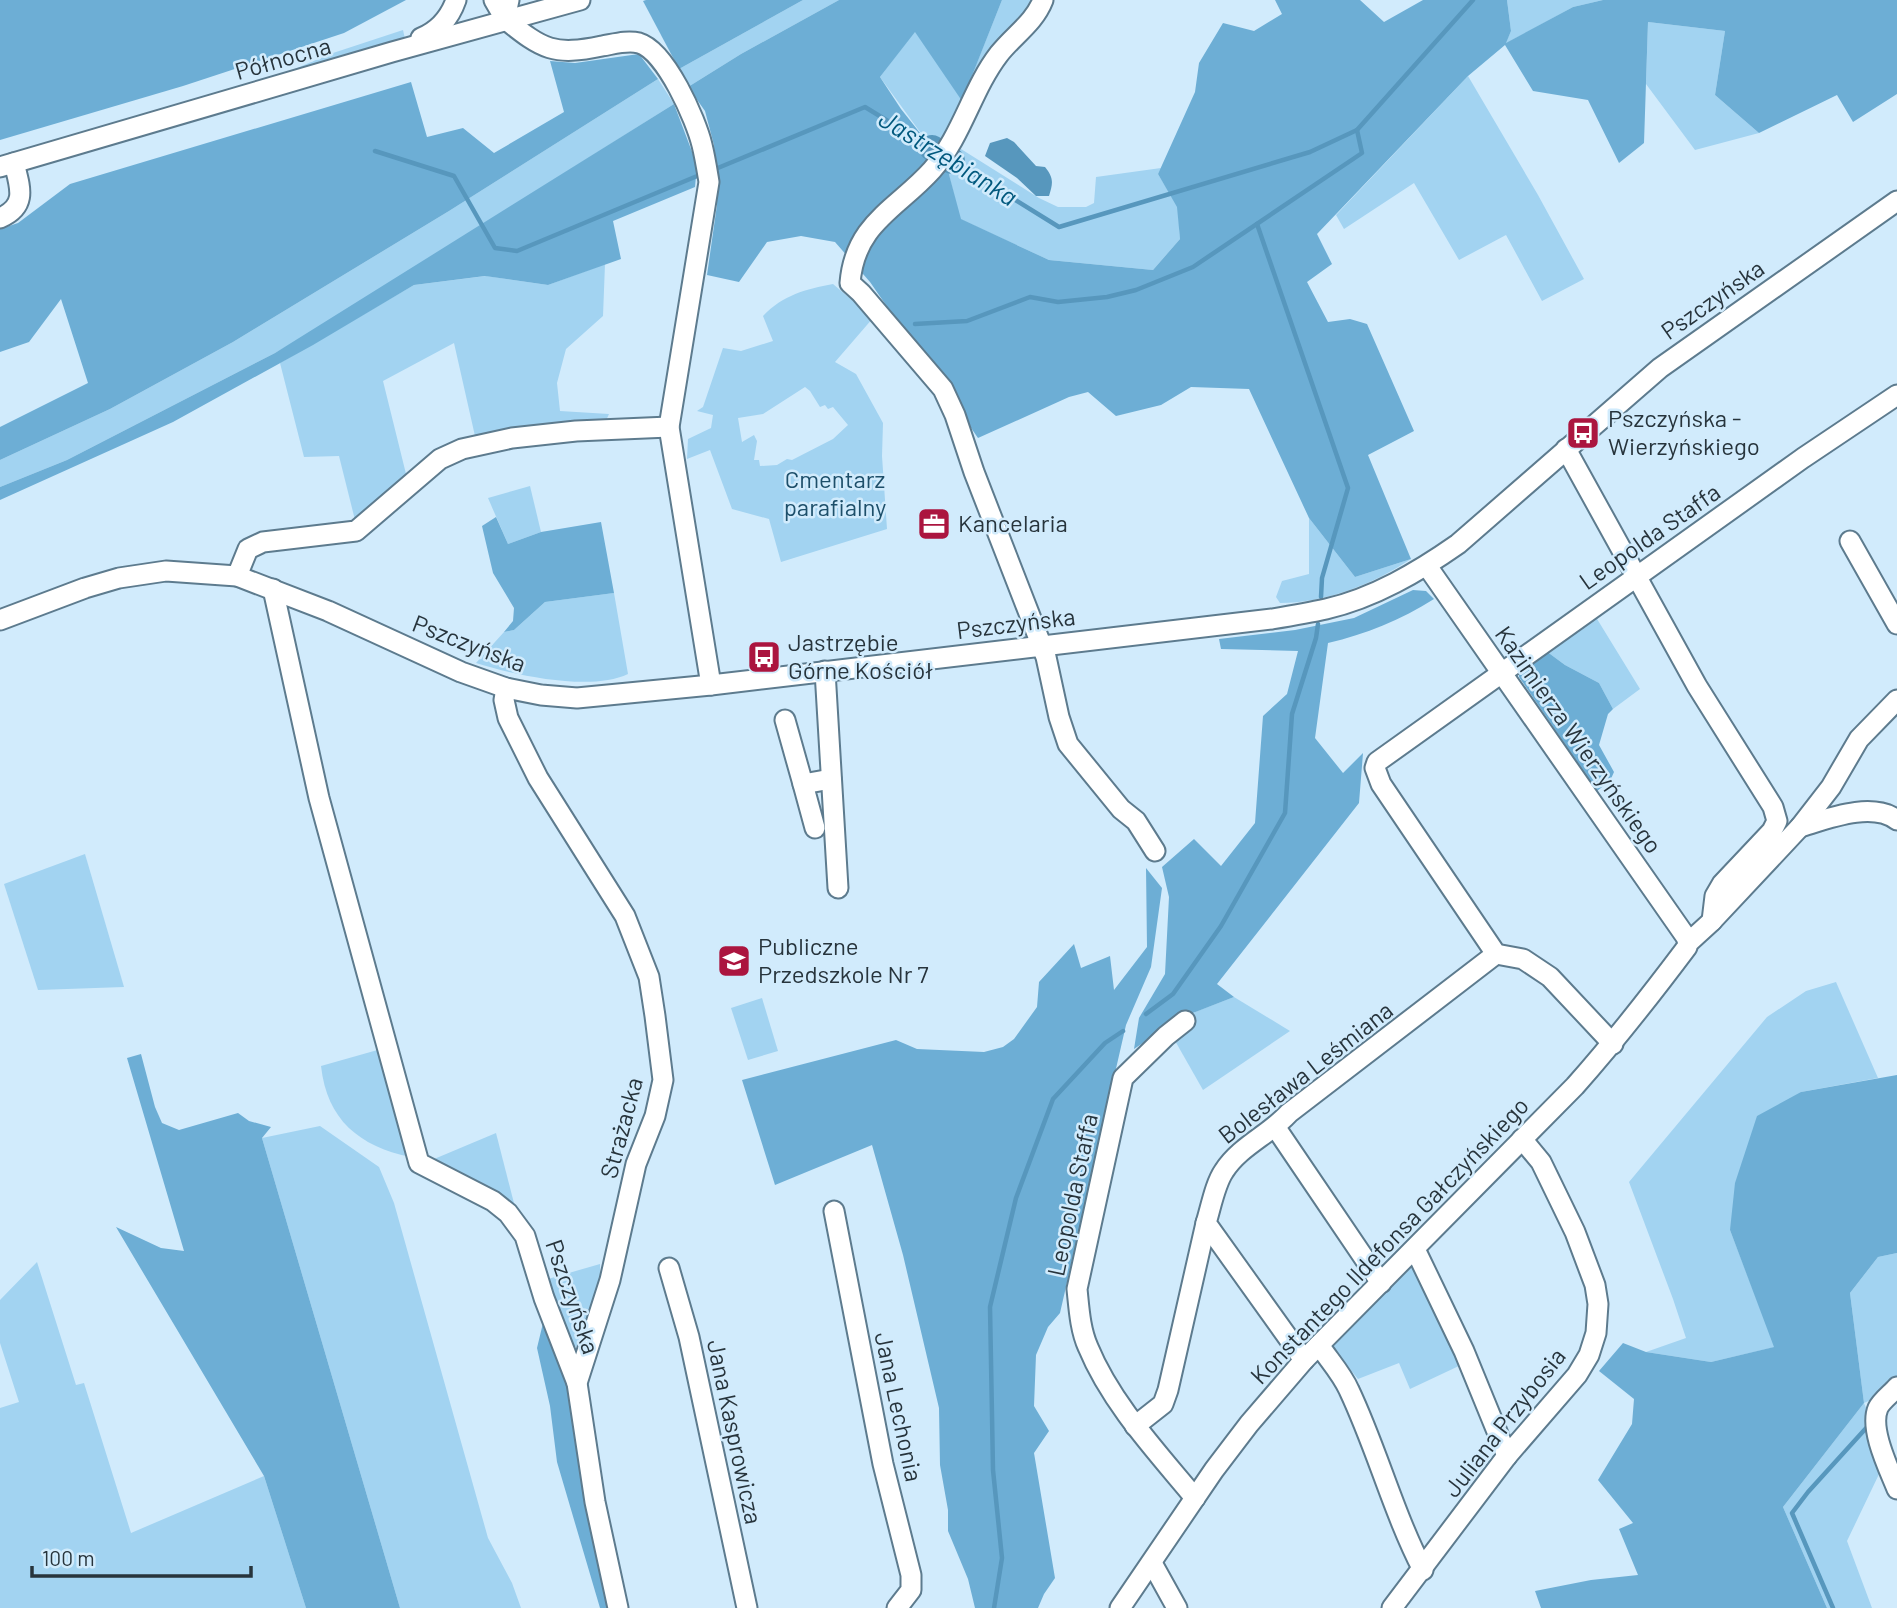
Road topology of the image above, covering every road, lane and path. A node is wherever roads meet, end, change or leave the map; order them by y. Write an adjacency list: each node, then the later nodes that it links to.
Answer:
1 (456, 0): 7 (street)
2 (494, 0): 6 (street)
3 (537, 0): 5 (street)
4 (1042, 0): 21 (street)
5 (573, 2): 6 (street, Północna)
6 (507, 10): 7 (street, Północna); 12 (street)
7 (392, 52): 8 (street, Północna)
8 (7, 165): 10 (street)
9 (1897, 201): 13 (street, Pszczyńska)
10 (0, 218)
11 (1897, 395): 17 (street, Leopolda Staffa)
12 (669, 427): 16 (street); 24 (street)
13 (1566, 449): 15 (street, Pszczyńska); 17 (street)
14 (1850, 541): 20 (street)
15 (1427, 566): 21 (street, Pszczyńska); 23 (street, Kazimierza Wierzyńskiego)
16 (237, 576): 18 (street, Pszczyńska); 19 (street, Pszczyńska)
17 (1637, 578): 23 (street, Leopolda Staffa); 35 (street)
18 (273, 589): 25 (street, Pszczyńska); 49 (street, Pszczyńska)
19 (2, 614)
20 (1897, 624)
21 (1041, 646): 22 (street, Pszczyńska); 33 (street)
22 (825, 671): 24 (street, Pszczyńska); 28 (street)
23 (1502, 672): 36 (street, Kazimierza Wierzyńskiego); 37 (street)
24 (711, 685): 25 (street, Pszczyńska)
25 (505, 694): 49 (street, Strażacka)
26 (1897, 699): 31 (street, Konstantego Ildefonsa Gałczyńskiego)
27 (785, 720): 29 (street)
28 (831, 779): 29 (street); 34 (street)
29 (803, 784): 32 (street)
30 (1897, 820): 31 (street)
31 (1800, 827): 35 (street, Konstantego Ildefonsa Gałczyńskiego)
32 (815, 828)
33 (1154, 851)
34 (838, 888)
35 (1712, 922): 36 (street, Konstantego Ildefonsa Gałczyńskiego)
36 (1688, 943): 39 (street, Konstantego Ildefonsa Gałczyńskiego)
37 (1496, 954): 39 (street); 40 (street, Bolesława Leśmiana)
38 (1185, 1021): 51 (street, Leopolda Staffa)
39 (1613, 1044): 41 (street, Konstantego Ildefonsa Gałczyńskiego)
40 (1276, 1128): 43 (street, Bolesława Leśmiana); 46 (street)
41 (1522, 1139): 44 (street, Konstantego Ildefonsa Gałczyńskiego); 52 (street, Juliana Przybosia)
42 (834, 1211): 59 (street, Jana Lechonia)
43 (1206, 1223): 48 (street); 51 (street, Bolesława Leśmiana)
44 (1415, 1249): 46 (street, Konstantego Ildefonsa Gałczyńskiego); 52 (street)
45 (669, 1268): 58 (street, Jana Kasprowicza)
46 (1381, 1283): 47 (street, Konstantego Ildefonsa Gałczyńskiego)
47 (1319, 1345): 48 (street, Konstantego Ildefonsa Gałczyńskiego); 56 (street)
48 (1304, 1360): 54 (street, Konstantego Ildefonsa Gałczyńskiego)
49 (577, 1383): 57 (street, Strażacka)
50 (1897, 1387): 53 (street)
51 (1135, 1426): 54 (street, Leopolda Staffa)
52 (1507, 1456): 56 (street, Juliana Przybosia)
53 (1897, 1489)
54 (1195, 1498): 55 (street, Konstantego Ildefonsa Gałczyńskiego)
55 (1152, 1563): 60 (street, Konstantego Ildefonsa Gałczyńskiego); 61 (street)
56 (1423, 1570): 62 (street, Juliana Przybosia)
57 (618, 1608)
58 (747, 1608)
59 (898, 1608)
60 (1120, 1608)
61 (1177, 1608)
62 (1392, 1608)

